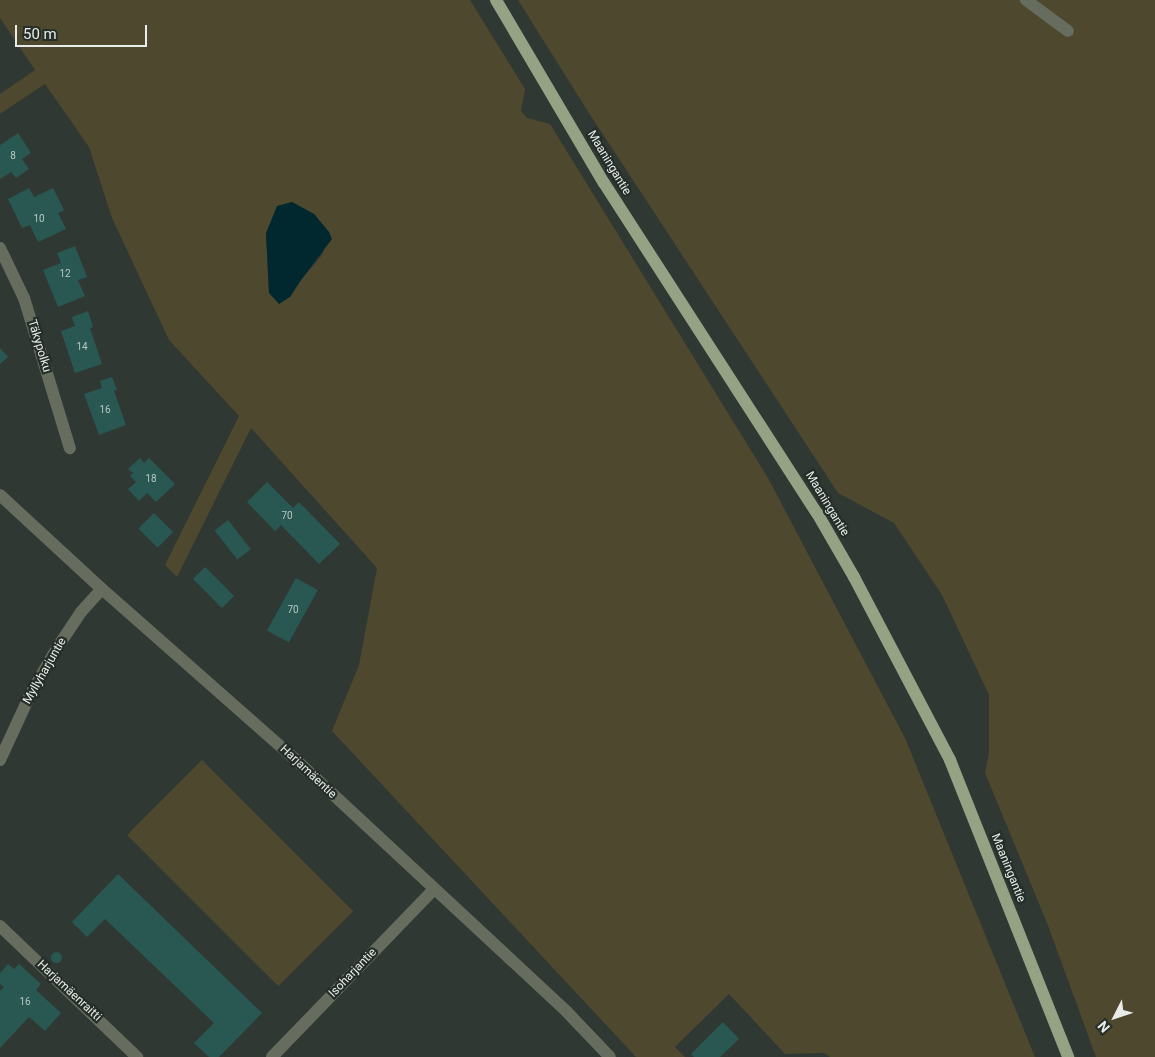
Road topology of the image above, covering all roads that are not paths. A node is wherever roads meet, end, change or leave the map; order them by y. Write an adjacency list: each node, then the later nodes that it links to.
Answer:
1 (496, 0): 14 (main road, Maaningantie)
2 (1026, 0): 3 (street)
3 (1068, 32)
4 (0, 248): 5 (street, Täkypolku)
5 (70, 448)
6 (0, 495): 7 (street, Harjamäentie)
7 (102, 590): 8 (street, Myllyharjuntie); 9 (street, Harjamäentie)
8 (0, 760)
9 (434, 889): 12 (street, Isoharjantie); 13 (street, Harjamäentie)
10 (0, 926): 11 (street, Harjamäenraitti)
11 (137, 1057)
12 (272, 1057)
13 (610, 1057)
14 (1068, 1057)

